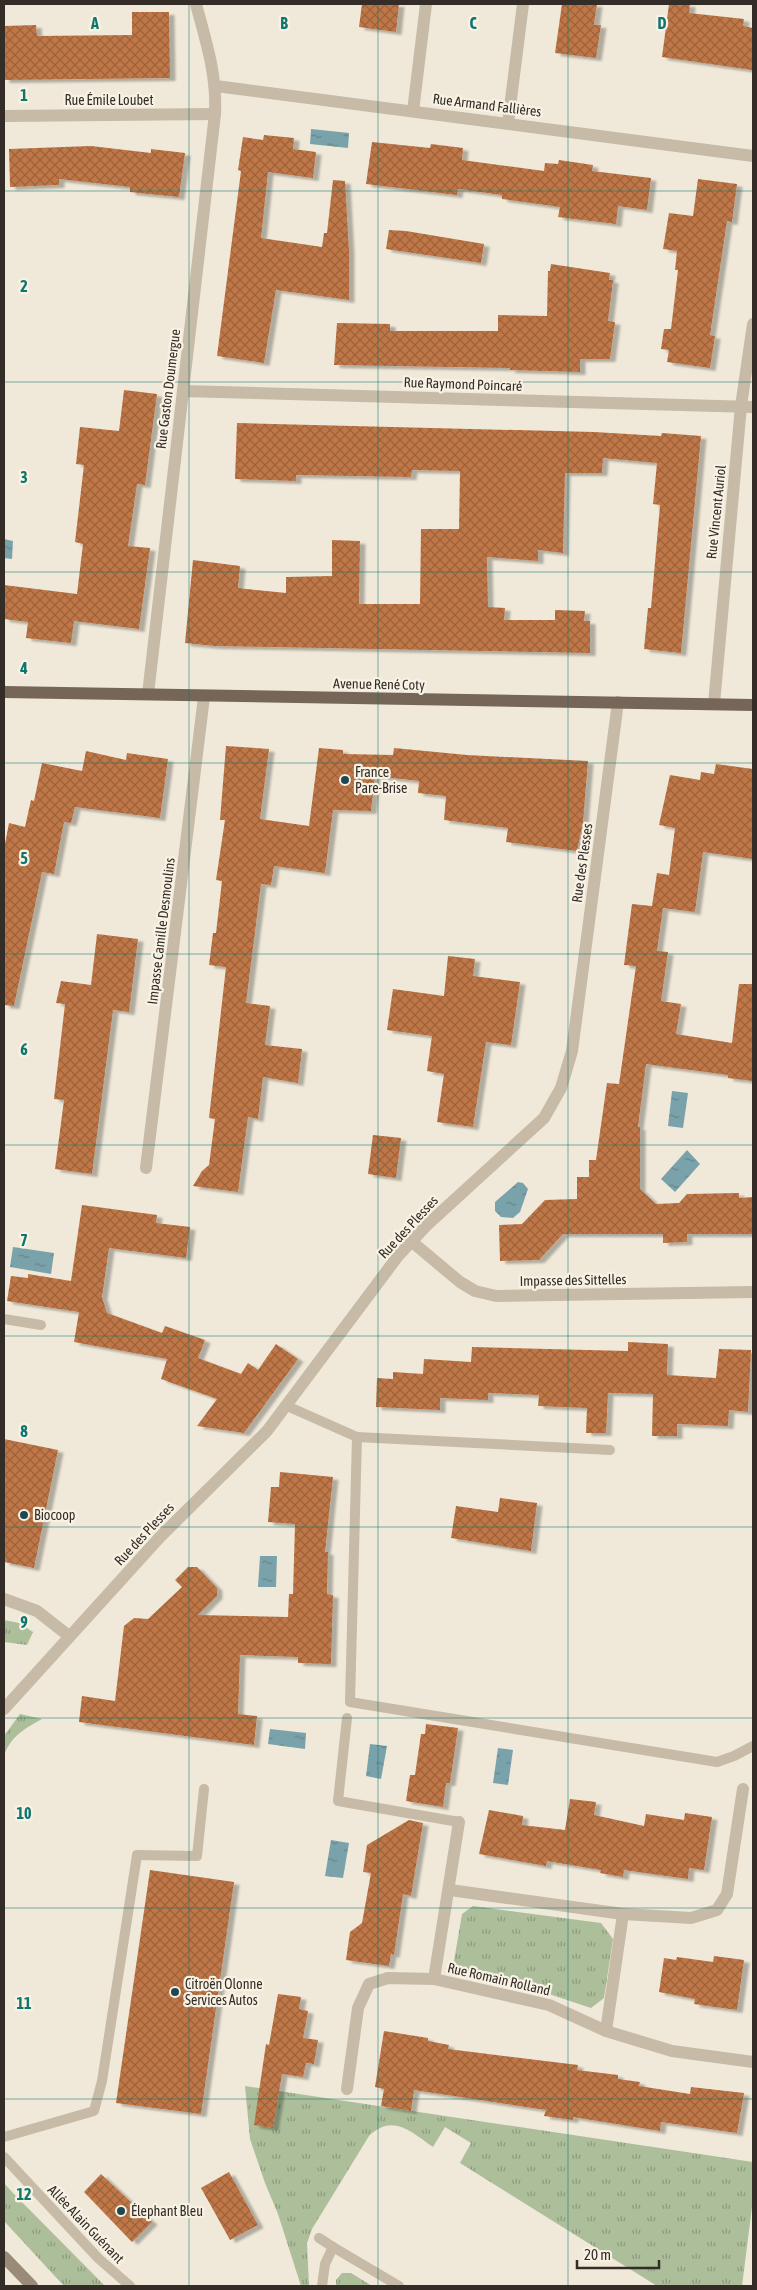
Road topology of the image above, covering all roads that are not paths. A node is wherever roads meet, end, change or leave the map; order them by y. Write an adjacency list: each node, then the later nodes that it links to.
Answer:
1 (196, 4): 4 (street, Rue Gaston Doumergue)
2 (426, 4): 5 (street)
3 (523, 4): 8 (street)
4 (216, 86): 5 (street, Rue Armand Fallières); 6 (street, Rue Gaston Doumergue)
5 (413, 111): 8 (street, Rue Armand Fallières)
6 (216, 114): 7 (street, Rue Émile Loubet); 11 (street, Rue Gaston Doumergue)
7 (4, 116)
8 (508, 123): 9 (street, Rue Armand Fallières)
9 (753, 156)
10 (753, 324): 12 (street, Rue Vincent Auriol)
11 (183, 391): 12 (street, Rue Raymond Poincaré); 14 (street, Rue Gaston Doumergue)
12 (747, 407): 17 (street, Rue Vincent Auriol)
13 (4, 692): 14 (main road, Avenue René Coty)
14 (148, 694): 15 (main road, Avenue René Coty)
15 (204, 697): 16 (main road, Avenue René Coty); 19 (street, Impasse Camille Desmoulins)
16 (618, 702): 17 (main road, Avenue René Coty); 20 (street, Rue des Plesses)
17 (714, 704): 18 (main road, Avenue René Coty)
18 (753, 705)
19 (146, 1168)
20 (411, 1241): 21 (street, Impasse des Sittelles); 24 (street, Rue des Plesses)
21 (753, 1292)
22 (4, 1319): 23 (lane)
23 (41, 1325)
24 (287, 1406): 25 (lane); 28 (street, Rue des Plesses)
25 (357, 1437): 26 (lane); 31 (lane)
26 (610, 1450)
27 (4, 1599): 28 (street)
28 (69, 1636): 29 (street, Rue des Plesses)
29 (4, 1709)
30 (347, 1718): 34 (lane)
31 (753, 1746)
32 (204, 1789): 41 (lane)
33 (743, 1789): 36 (street)
34 (459, 1822): 35 (street)
35 (450, 1890): 36 (street); 37 (street)
36 (623, 1914): 38 (street)
37 (434, 1979): 38 (street, Rue Romain Rolland); 40 (street, Rue Romain Rolland)
38 (606, 2031): 39 (street, Rue Romain Rolland)
39 (753, 2062)
40 (347, 2089)
41 (4, 2137)
42 (4, 2157): 47 (lane, Allée Alain Guénant)
43 (319, 2238): 44 (lane)
44 (333, 2247): 48 (lane); 49 (lane)
45 (4, 2257): 46 (main road)
46 (32, 2286)
47 (130, 2286)
48 (322, 2286)
49 (399, 2286)

